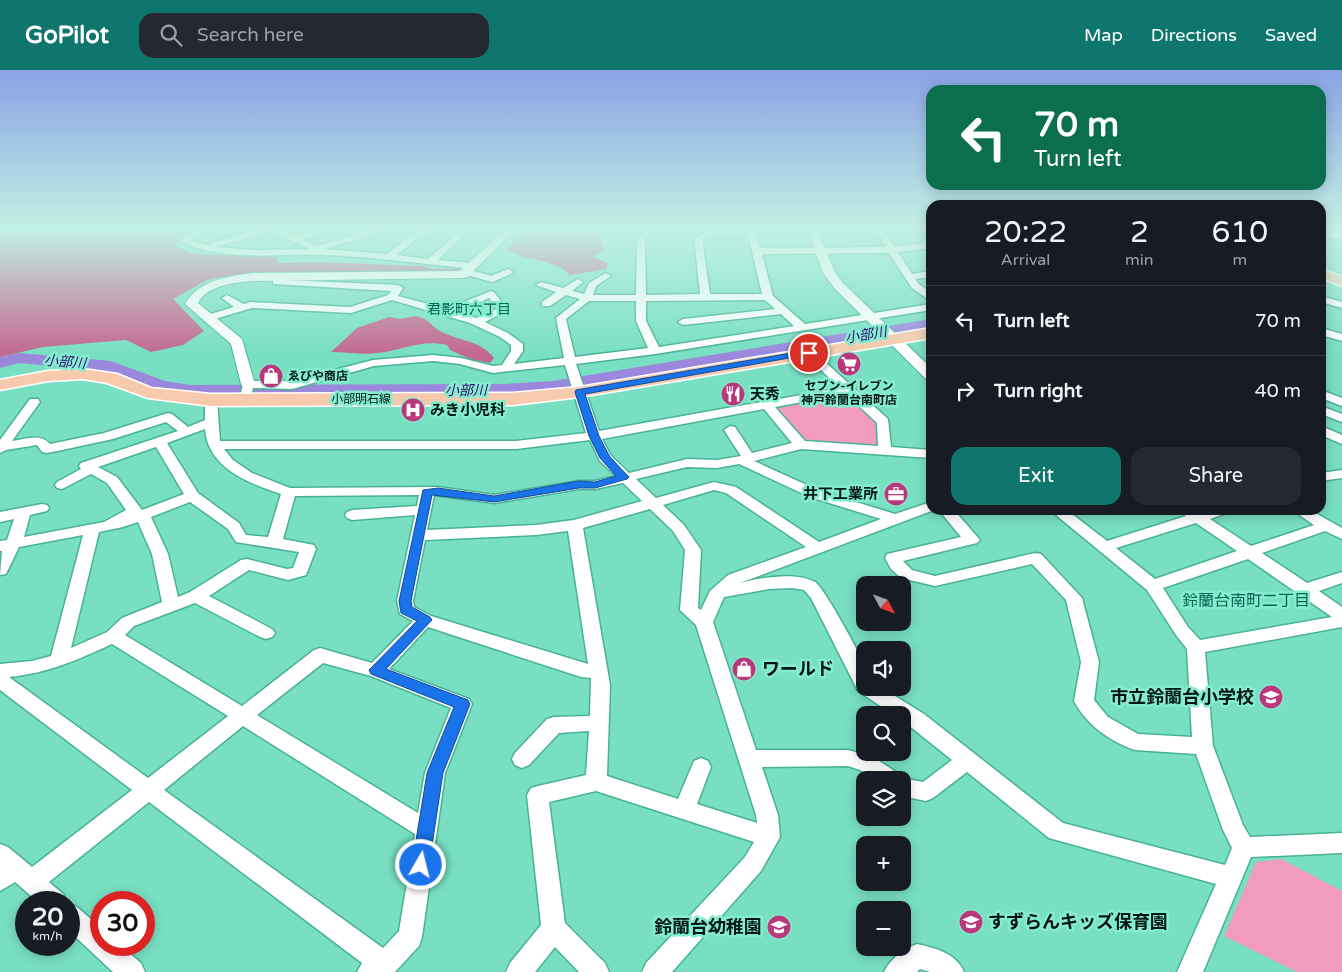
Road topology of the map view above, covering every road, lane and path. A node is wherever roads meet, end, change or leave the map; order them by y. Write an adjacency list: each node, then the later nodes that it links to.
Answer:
1 (439, 271): 12 (street)
2 (469, 271): 8 (street)
3 (641, 271): 26 (street)
4 (702, 271): 21 (street)
5 (762, 271): 22 (street)
6 (828, 271): 37 (street)
7 (905, 271): 13 (street)
8 (508, 272)
9 (926, 275): 13 (street)
10 (1326, 275): 16 (main road)
11 (606, 276): 25 (street)
12 (283, 277): 24 (street); 36 (street)
13 (909, 277): 20 (street)
14 (1326, 281): 18 (main road)
15 (578, 282): 19 (street)
16 (1342, 282)
17 (541, 285): 19 (street)
18 (1342, 286)
19 (565, 292): 25 (street); 28 (street)
20 (926, 294)
21 (705, 297): 22 (street); 26 (street)
22 (768, 297): 33 (street)
23 (227, 298): 30 (street)
24 (392, 298): 30 (street); 34 (street)
25 (588, 298): 26 (street); 47 (street)
26 (641, 298): 45 (street)
27 (1326, 300): 29 (street)
28 (546, 304)
29 (1342, 305)
30 (242, 307): 36 (street)
31 (926, 308): 37 (street)
32 (1326, 310): 35 (street)
33 (784, 311): 39 (street); 40 (street)
34 (448, 312): 38 (street); 38 (street)
35 (1342, 315)
36 (208, 318): 53 (street)
37 (869, 318): 40 (street); 43 (street)
38 (476, 322): 48 (street)
39 (683, 322)
40 (803, 328): 45 (street)
41 (926, 333): 43 (main road, 小部明石線)
42 (1326, 333): 44 (street)
43 (886, 334): 46 (main road, 小部明石線); 49 (street)
44 (1342, 338)
45 (655, 351): 47 (street)
46 (809, 353): 51 (main road, 小部明石線); 52 (street)
47 (569, 361): 48 (street); 51 (street)
48 (506, 368): 53 (street)
49 (926, 371)
50 (0, 385): 55 (main road, 小部明石線)
51 (578, 385): 53 (main road, 小部明石線); 65 (street)
52 (849, 390): 58 (street); 71 (street)
53 (246, 393): 55 (main road, 小部明石線)
54 (1326, 396): 57 (street)
55 (211, 400): 61 (street)
56 (34, 402): 70 (street)
57 (1342, 402)
58 (767, 404): 65 (street); 69 (street)
59 (1326, 412): 60 (street)
60 (1342, 418)
61 (212, 421): 63 (street); 68 (street)
62 (730, 430): 73 (street)
63 (187, 432): 67 (street); 70 (street)
64 (1326, 432): 66 (street)
65 (594, 436): 68 (street); 76 (street)
66 (1342, 440)
67 (159, 441): 74 (street); 81 (street)
68 (214, 445): 79 (street)
69 (802, 445): 71 (street); 73 (street)
70 (0, 448)
71 (885, 450): 72 (street)
72 (926, 454)
73 (745, 459): 76 (street); 95 (street)
74 (91, 468): 78 (street); 98 (street)
75 (1342, 474): 77 (street)
76 (623, 477): 80 (street); 82 (street)
77 (1326, 477)
78 (62, 484)
79 (289, 492): 80 (street); 101 (street)
80 (427, 492): 85 (street)
81 (192, 496): 87 (street); 101 (street)
82 (653, 503): 96 (street); 104 (street); 116 (street)
83 (42, 508): 86 (street)
84 (926, 508): 95 (street)
85 (424, 510): 88 (street); 100 (street)
86 (23, 512): 94 (street); 102 (street)
87 (143, 515): 98 (street); 112 (street)
88 (352, 515)
89 (950, 515): 129 (street)
90 (1065, 515): 103 (street)
91 (1189, 515): 103 (street)
92 (1194, 515): 105 (street)
93 (1307, 515): 97 (street)
94 (0, 517)
95 (895, 520): 104 (street)
96 (575, 525): 100 (street); 124 (street)
97 (1325, 526): 99 (street); 105 (street)
98 (100, 527): 102 (street); 120 (street)
99 (1342, 534)
100 (418, 535): 114 (street)
101 (274, 542): 111 (street)
102 (6, 545): 106 (street)
103 (1103, 547): 108 (street)
104 (818, 548): 110 (street)
105 (1249, 552): 108 (street); 109 (street)
106 (0, 570)
107 (1342, 577): 109 (street)
108 (1153, 586): 119 (street)
109 (1305, 590): 113 (street)
110 (716, 595): 116 (street); 121 (street)
111 (196, 596): 112 (street); 117 (street)
112 (171, 604): 118 (street)
113 (1342, 615)
114 (425, 620): 122 (street); 124 (street)
115 (1342, 621): 119 (street)
116 (704, 622): 131 (street)
117 (266, 633)
118 (113, 636): 120 (street); 127 (street)
119 (1196, 647): 129 (street)
120 (59, 661): 123 (street)
121 (856, 667)
122 (376, 670): 127 (street); 139 (street)
123 (0, 671)
124 (599, 672): 128 (street)
125 (0, 680): 137 (street)
126 (881, 696): 132 (street)
127 (241, 716): 137 (street); 139 (street)
128 (600, 723): 130 (street); 135 (street)
129 (1203, 746): 142 (street)
130 (522, 759)
131 (748, 759): 134 (street); 140 (street)
132 (967, 760): 136 (street); 144 (street)
133 (701, 767): 138 (street)
134 (878, 771)
135 (596, 782): 138 (street); 147 (street)
136 (911, 789)
137 (147, 790): 143 (street); 150 (street)
138 (684, 810): 140 (street)
139 (426, 829): 150 (street)
140 (769, 837): 154 (street)
141 (1342, 843): 142 (street)
142 (1244, 847): 144 (street)
143 (12, 871): 145 (street)
144 (1231, 877): 157 (street)
145 (40, 891)
146 (80, 925): 148 (street)
147 (554, 929): 152 (street); 153 (street)
148 (90, 934)
149 (114, 956): 151 (street)
150 (378, 969)
151 (132, 972)
152 (519, 972)
153 (596, 972)
154 (655, 972)
155 (897, 972): 156 (street)
156 (951, 972)
157 (1190, 972)

